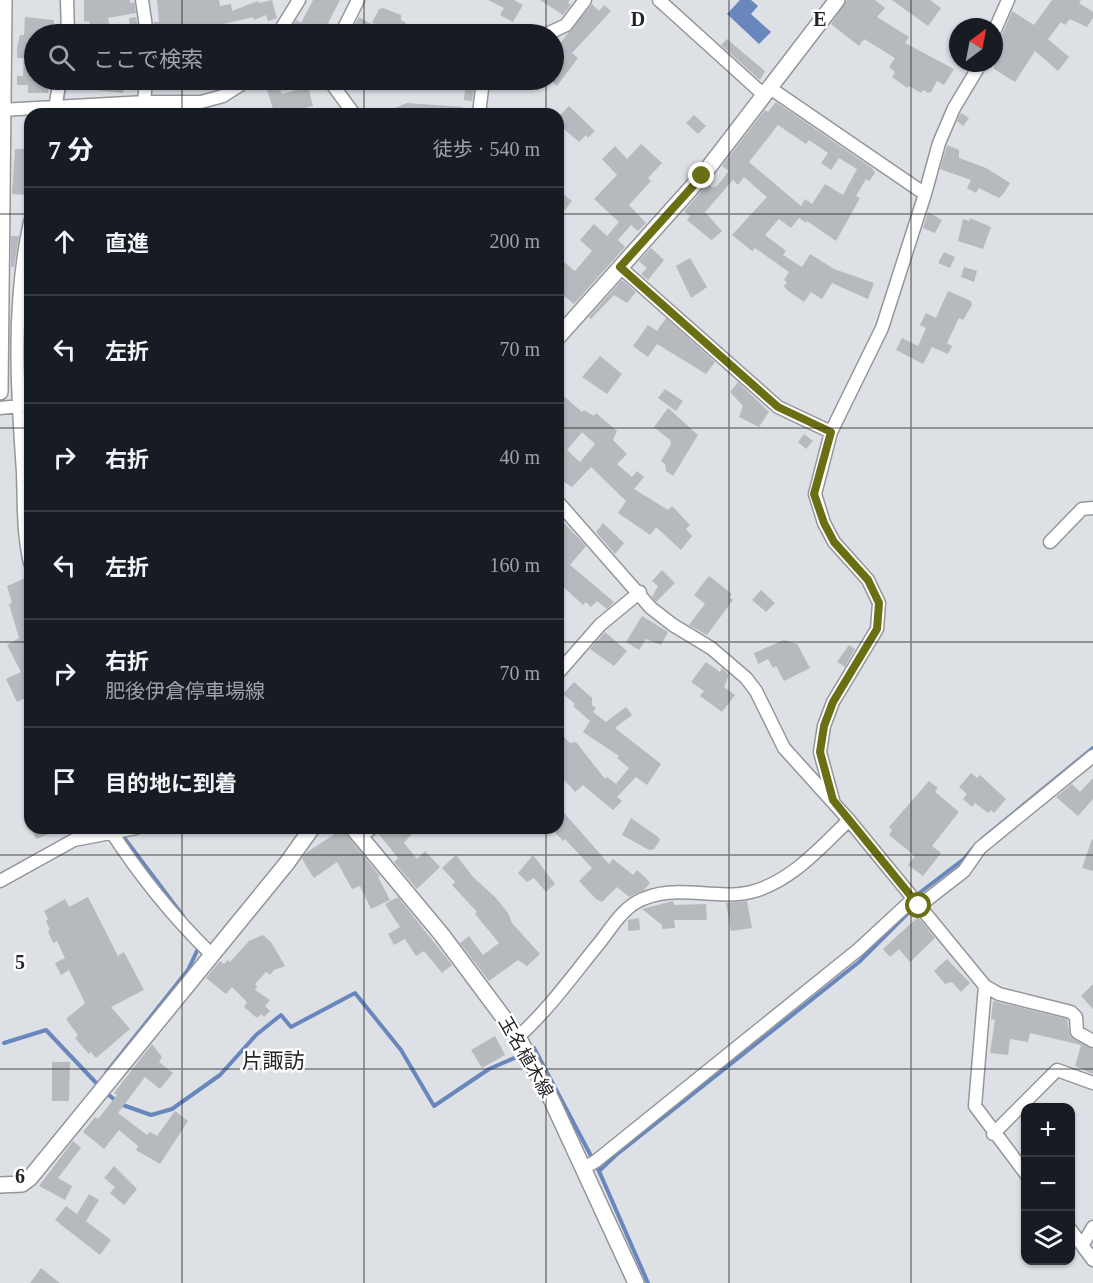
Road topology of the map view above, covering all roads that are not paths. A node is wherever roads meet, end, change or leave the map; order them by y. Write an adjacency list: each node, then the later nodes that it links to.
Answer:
1 (4, 0): 28 (main road)
2 (67, 0): 11 (street)
3 (142, 0): 12 (street)
4 (299, 0): 13 (street)
5 (358, 0): 14 (street)
6 (585, 0): 15 (street)
7 (659, 0): 22 (street)
8 (837, 0): 22 (main road)
9 (1008, 0): 10 (street)
10 (1000, 18)
11 (68, 24)
12 (146, 24)
13 (284, 24)
14 (345, 24)
15 (564, 26)
16 (976, 72): 29 (street)
17 (60, 90): 23 (street)
18 (145, 90): 24 (street)
19 (232, 90): 24 (street)
20 (336, 90): 25 (street)
21 (482, 90): 26 (street)
22 (767, 91): 29 (street); 31 (main road)
23 (60, 108): 24 (street)
24 (144, 108)
25 (350, 108)
26 (480, 108)
27 (24, 109): 28 (street)
28 (1, 110): 33 (main road)
29 (925, 194): 37 (street)
30 (24, 267): 34 (street)
31 (620, 267): 32 (main road); 37 (street)
32 (564, 330)
33 (0, 392)
34 (23, 405): 35 (street); 36 (street)
35 (0, 408)
36 (24, 427)
37 (831, 432): 44 (street)
38 (1093, 508): 40 (street)
39 (564, 509): 41 (street)
40 (1050, 542)
41 (640, 592): 42 (street); 44 (street)
42 (564, 666)
43 (1093, 756): 51 (street)
44 (833, 800): 45 (street)
45 (849, 820): 51 (street); 54 (street)
46 (96, 834): 50 (street)
47 (113, 834): 52 (street)
48 (307, 834): 52 (main road)
49 (364, 834): 54 (main road, 玉名植木線)
50 (0, 881)
51 (916, 903): 53 (street); 58 (street)
52 (212, 955): 60 (main road)
53 (985, 986): 55 (street); 57 (street)
54 (518, 1037): 58 (main road, 玉名植木線)
55 (1093, 1041)
56 (1093, 1083): 57 (street)
57 (993, 1134): 59 (street)
58 (590, 1164): 65 (main road, 玉名植木線)
59 (1021, 1168)
60 (0, 1185)
61 (1093, 1227): 63 (street)
62 (1075, 1234): 63 (street)
63 (1083, 1244): 64 (street)
64 (1093, 1260)
65 (636, 1283)

